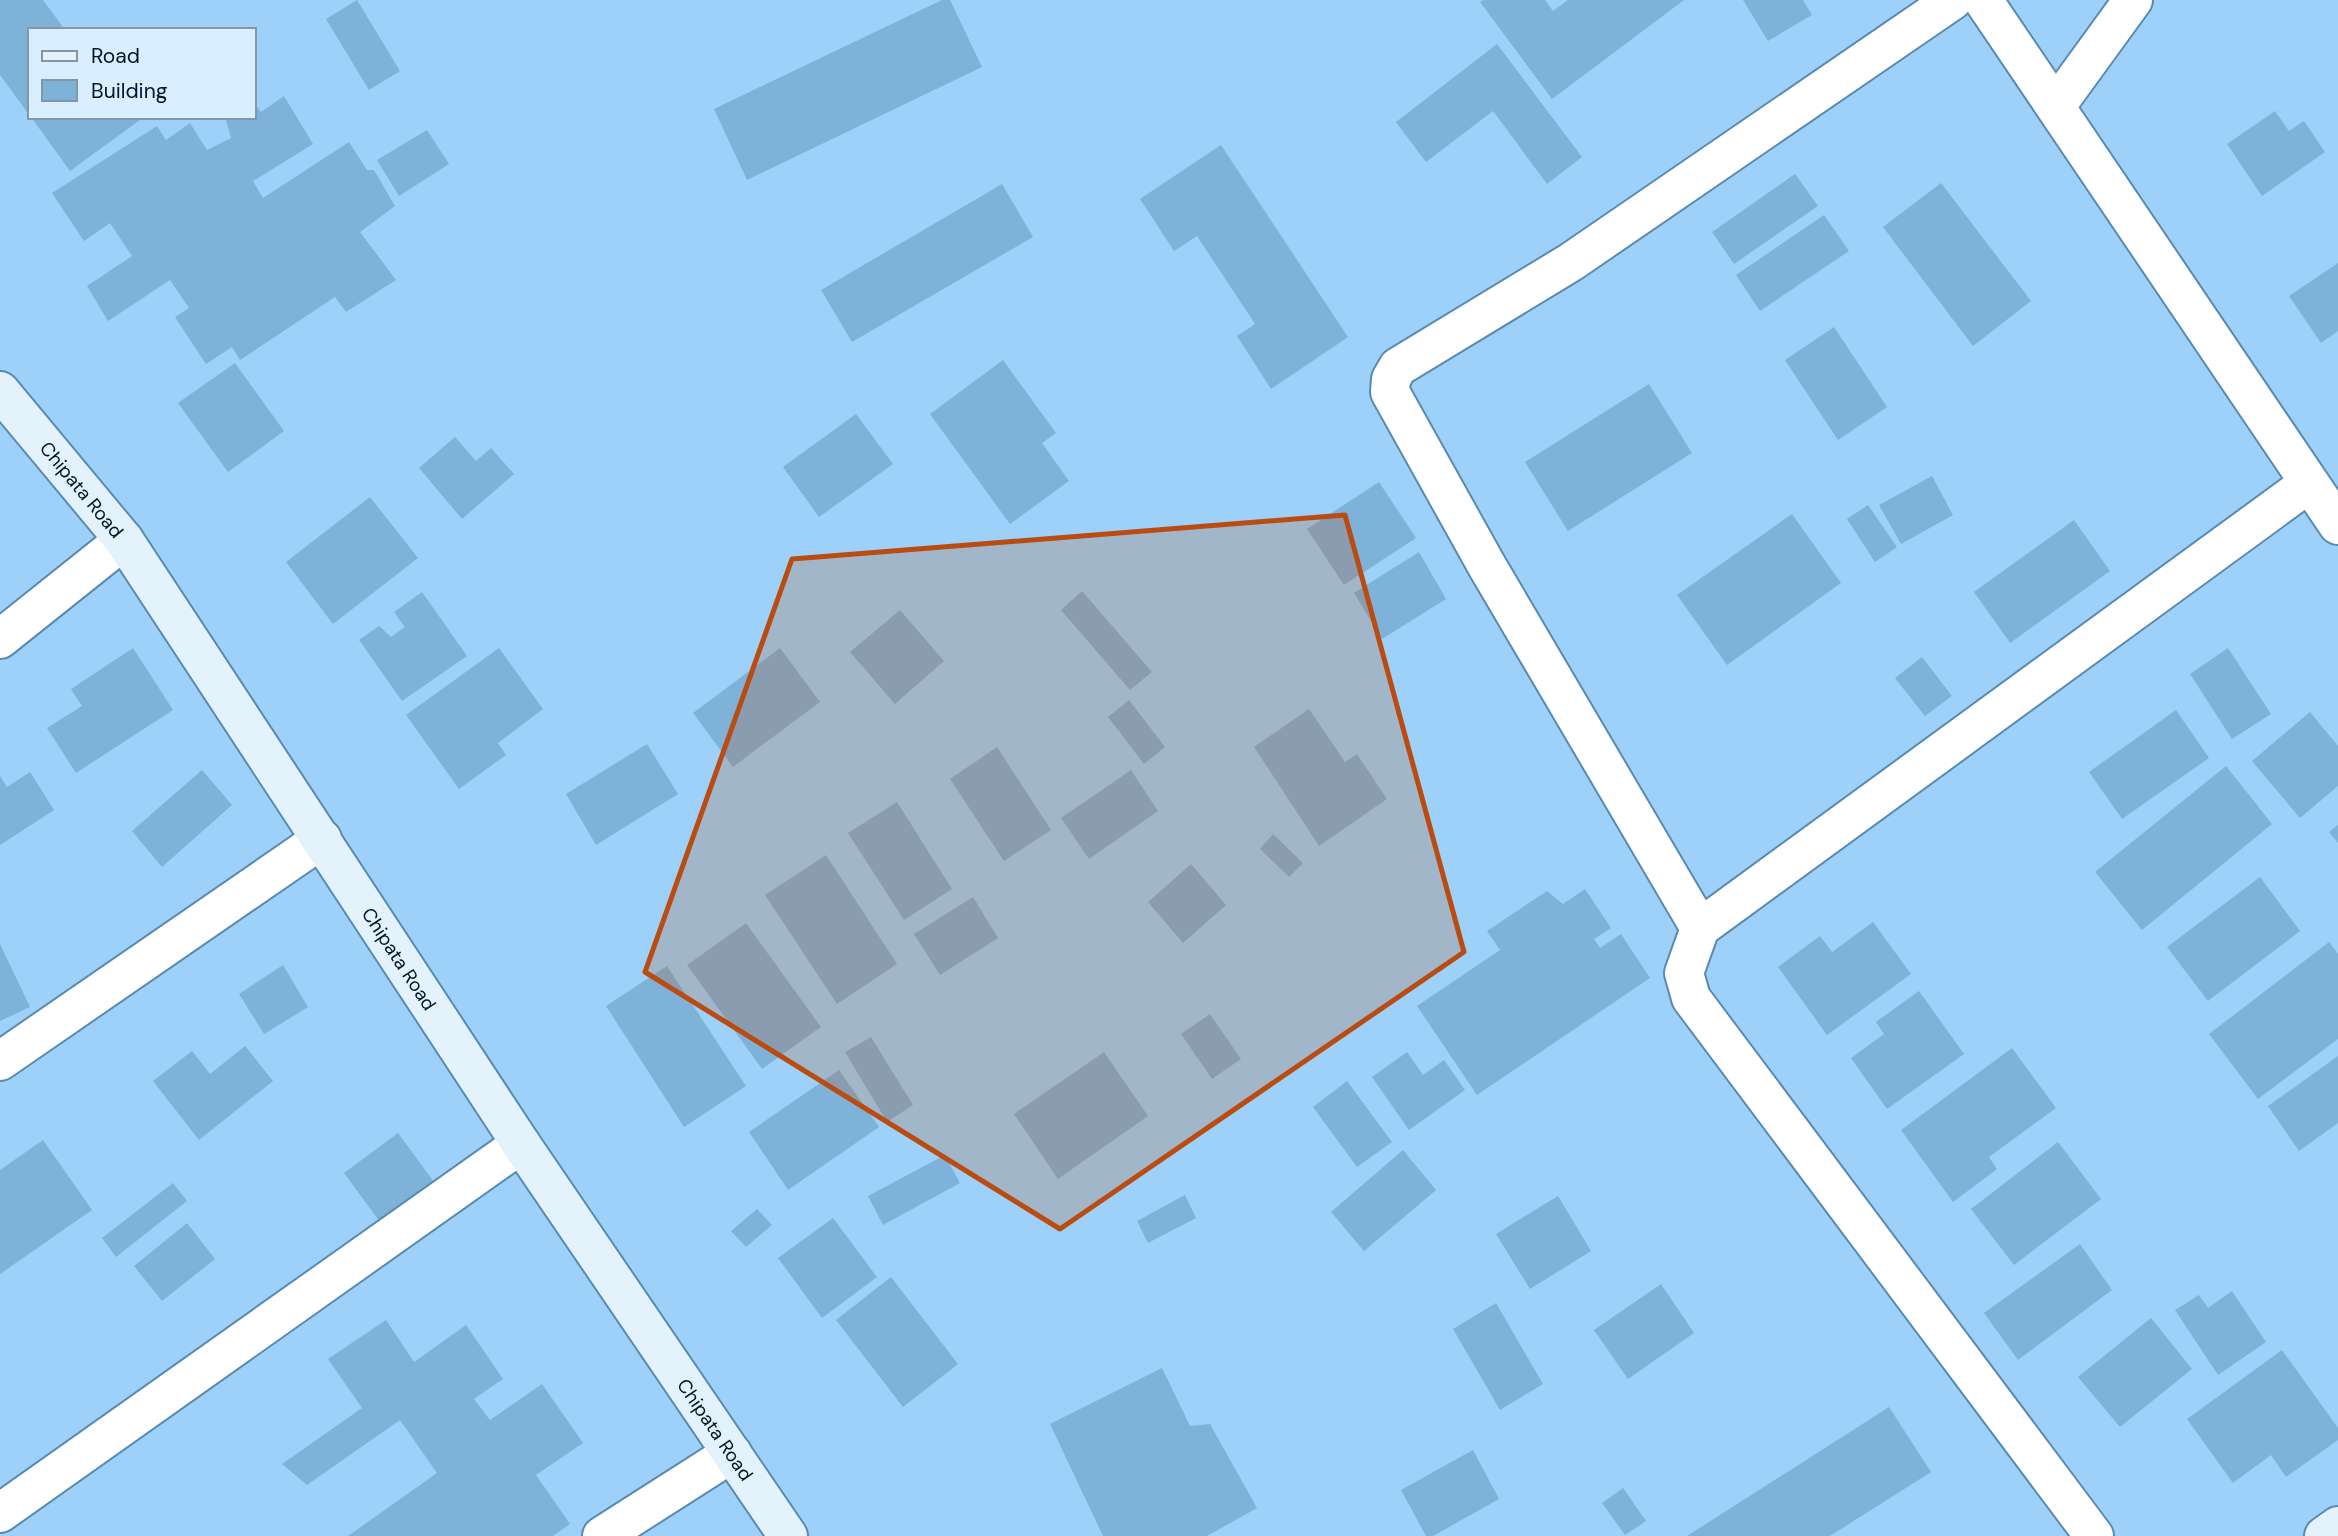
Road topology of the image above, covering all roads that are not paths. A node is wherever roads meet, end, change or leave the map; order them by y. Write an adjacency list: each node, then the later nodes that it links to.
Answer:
1 (1954, 0): 11 (street)
2 (1983, 0): 4 (street)
3 (2133, 0): 4 (street)
4 (2056, 106): 6 (street)
5 (0, 391): 8 (street, Chipata Road)
6 (2308, 484): 7 (street); 11 (street)
7 (2338, 525)
8 (124, 540): 9 (street); 10 (street, Chipata Road)
9 (0, 639)
10 (322, 839): 12 (street); 13 (street, Chipata Road)
11 (1700, 928): 19 (street)
12 (0, 1060)
13 (521, 1144): 14 (street, Chipata Road); 15 (street)
14 (732, 1453): 17 (street); 18 (street, Chipata Road)
15 (0, 1513)
16 (2338, 1526): 20 (street)
17 (602, 1536)
18 (788, 1536)
19 (2094, 1536)
20 (2324, 1536)

